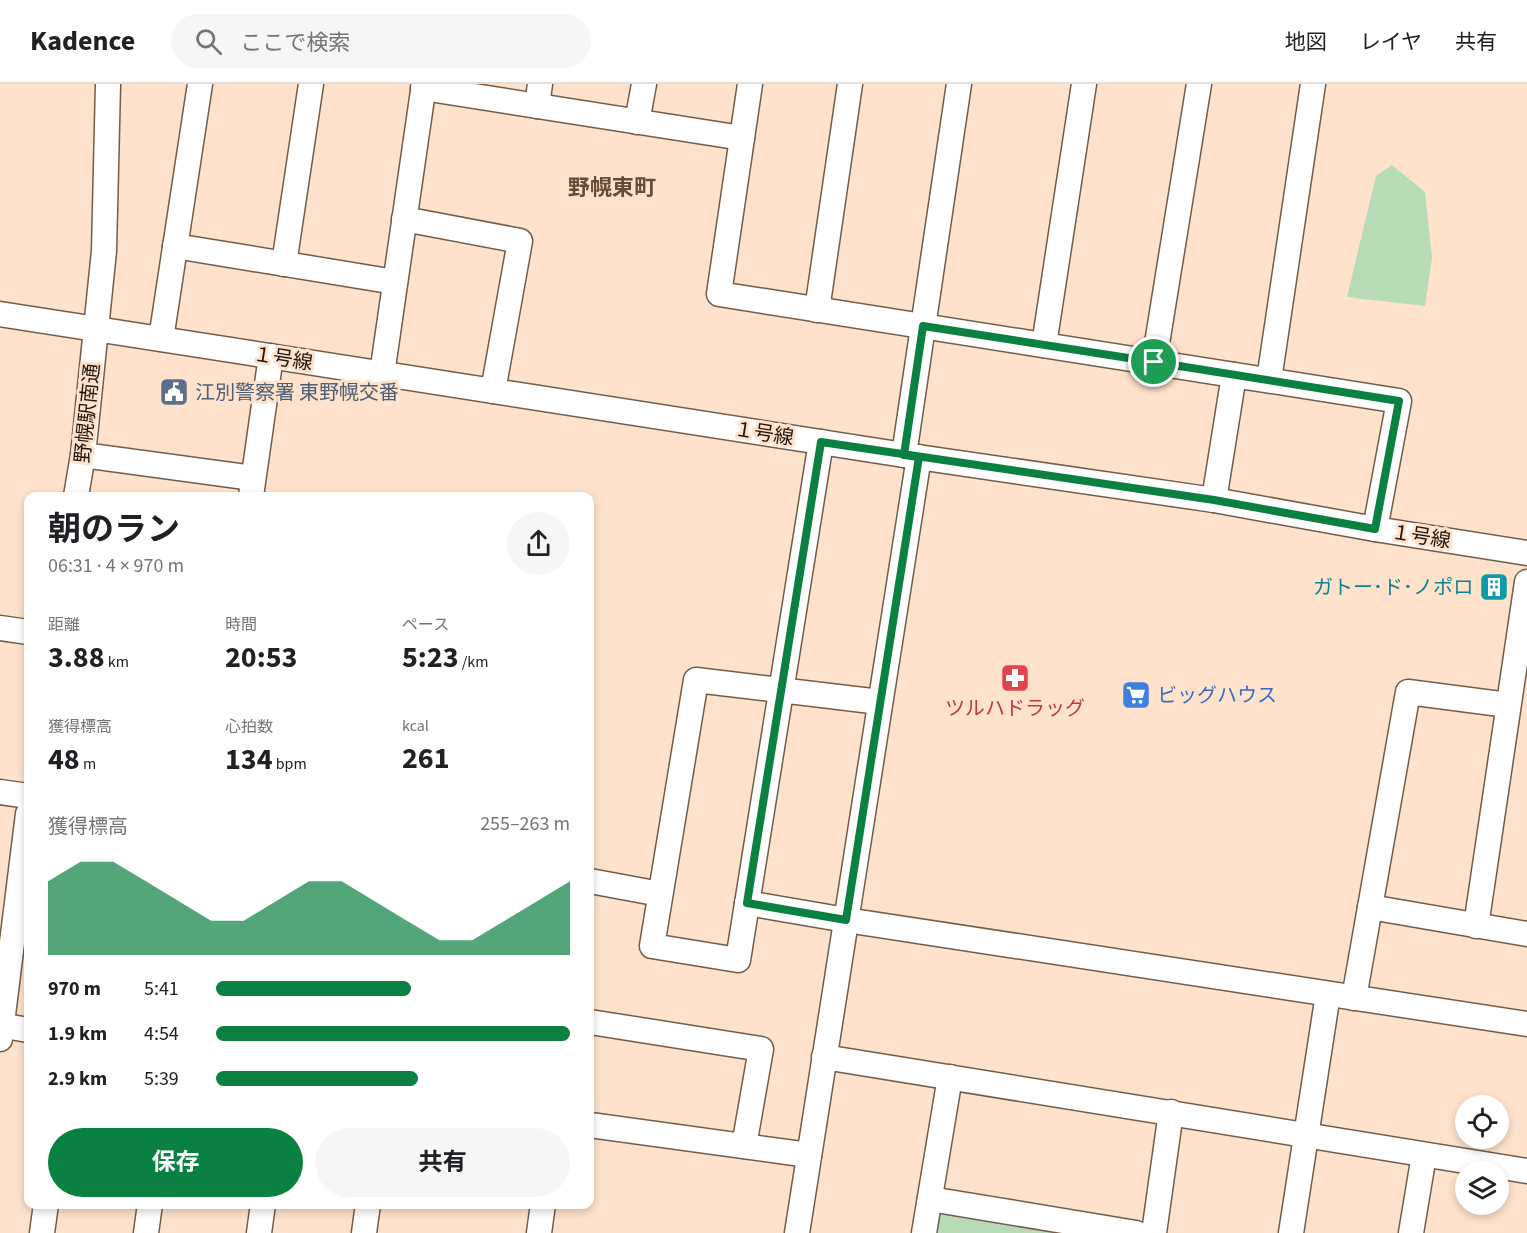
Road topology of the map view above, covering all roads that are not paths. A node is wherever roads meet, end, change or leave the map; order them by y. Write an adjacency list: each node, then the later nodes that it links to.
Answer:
1 (108, 84): 22 (street, 野幌駅南通)
2 (200, 84): 16 (street)
3 (311, 84): 17 (street)
4 (644, 84): 13 (street)
5 (750, 84): 14 (street)
6 (850, 84): 19 (street)
7 (959, 84): 21 (street)
8 (1084, 84): 24 (street)
9 (1198, 84): 26 (street)
10 (1313, 84): 29 (street)
11 (423, 86): 12 (street); 15 (street)
12 (538, 95): 13 (street)
13 (637, 122): 14 (street)
14 (742, 138): 19 (street)
15 (404, 219): 18 (street); 30 (street)
16 (175, 246): 17 (street); 23 (street)
17 (284, 264): 18 (street)
18 (395, 282): 27 (street)
19 (817, 310): 21 (street)
20 (0, 314): 22 (street, １号線)
21 (923, 326): 24 (street); 33 (street)
22 (96, 329): 23 (street, １号線); 32 (street, 野幌駅南通)
23 (161, 339): 25 (street, １号線)
24 (1044, 345): 26 (street)
25 (271, 356): 27 (street, １号線); 34 (street)
26 (1154, 362): 28 (street)
27 (382, 374): 30 (street, １号線)
28 (1234, 375): 29 (street); 36 (street)
29 (1269, 380): 37 (street)
30 (493, 391): 31 (street, １号線)
31 (821, 442): 33 (street, １号線); 42 (street)
32 (83, 455): 34 (street); 35 (street, 野幌駅南通)
33 (911, 456): 36 (street, １号線); 43 (street)
34 (252, 487)
35 (77, 492)
36 (1214, 500): 37 (street, １号線)
37 (1375, 529): 38 (street, １号線)
38 (1527, 553)
39 (1527, 582): 44 (street)
40 (0, 628): 41 (street)
41 (24, 632)
42 (782, 690): 43 (street); 49 (street); 50 (street)
43 (880, 702): 52 (street)
44 (1508, 705): 51 (street); 53 (street)
45 (0, 792): 46 (street)
46 (24, 795)
47 (24, 846): 59 (street)
48 (594, 883): 49 (street)
49 (660, 894): 50 (street)
50 (747, 903): 52 (street)
51 (1370, 908): 53 (street); 56 (street)
52 (846, 920): 55 (street); 61 (street)
53 (1476, 926): 54 (street)
54 (1527, 934)
55 (1328, 994): 56 (street); 65 (street)
56 (1354, 998): 58 (street)
57 (594, 1023): 66 (street)
58 (1527, 1024)
59 (1, 1030): 60 (street)
60 (24, 1030)
61 (825, 1057): 62 (street); 67 (street)
62 (950, 1077): 63 (street); 70 (street)
63 (1171, 1112): 65 (street); 84 (street)
64 (594, 1126): 66 (street)
65 (1306, 1134): 68 (street); 85 (street)
66 (744, 1146): 67 (street)
67 (809, 1155): 81 (street)
68 (1424, 1155): 69 (street); 86 (street)
69 (1527, 1171)
70 (930, 1199): 82 (street); 83 (street)
71 (45, 1209): 76 (street)
72 (149, 1209): 77 (street)
73 (262, 1209): 78 (street)
74 (367, 1209): 79 (street)
75 (542, 1209): 80 (street)
76 (42, 1233)
77 (146, 1233)
78 (259, 1233)
79 (364, 1233)
80 (539, 1233)
81 (797, 1233)
82 (924, 1233)
83 (1136, 1233)
84 (1154, 1233)
85 (1291, 1233)
86 (1412, 1233)

